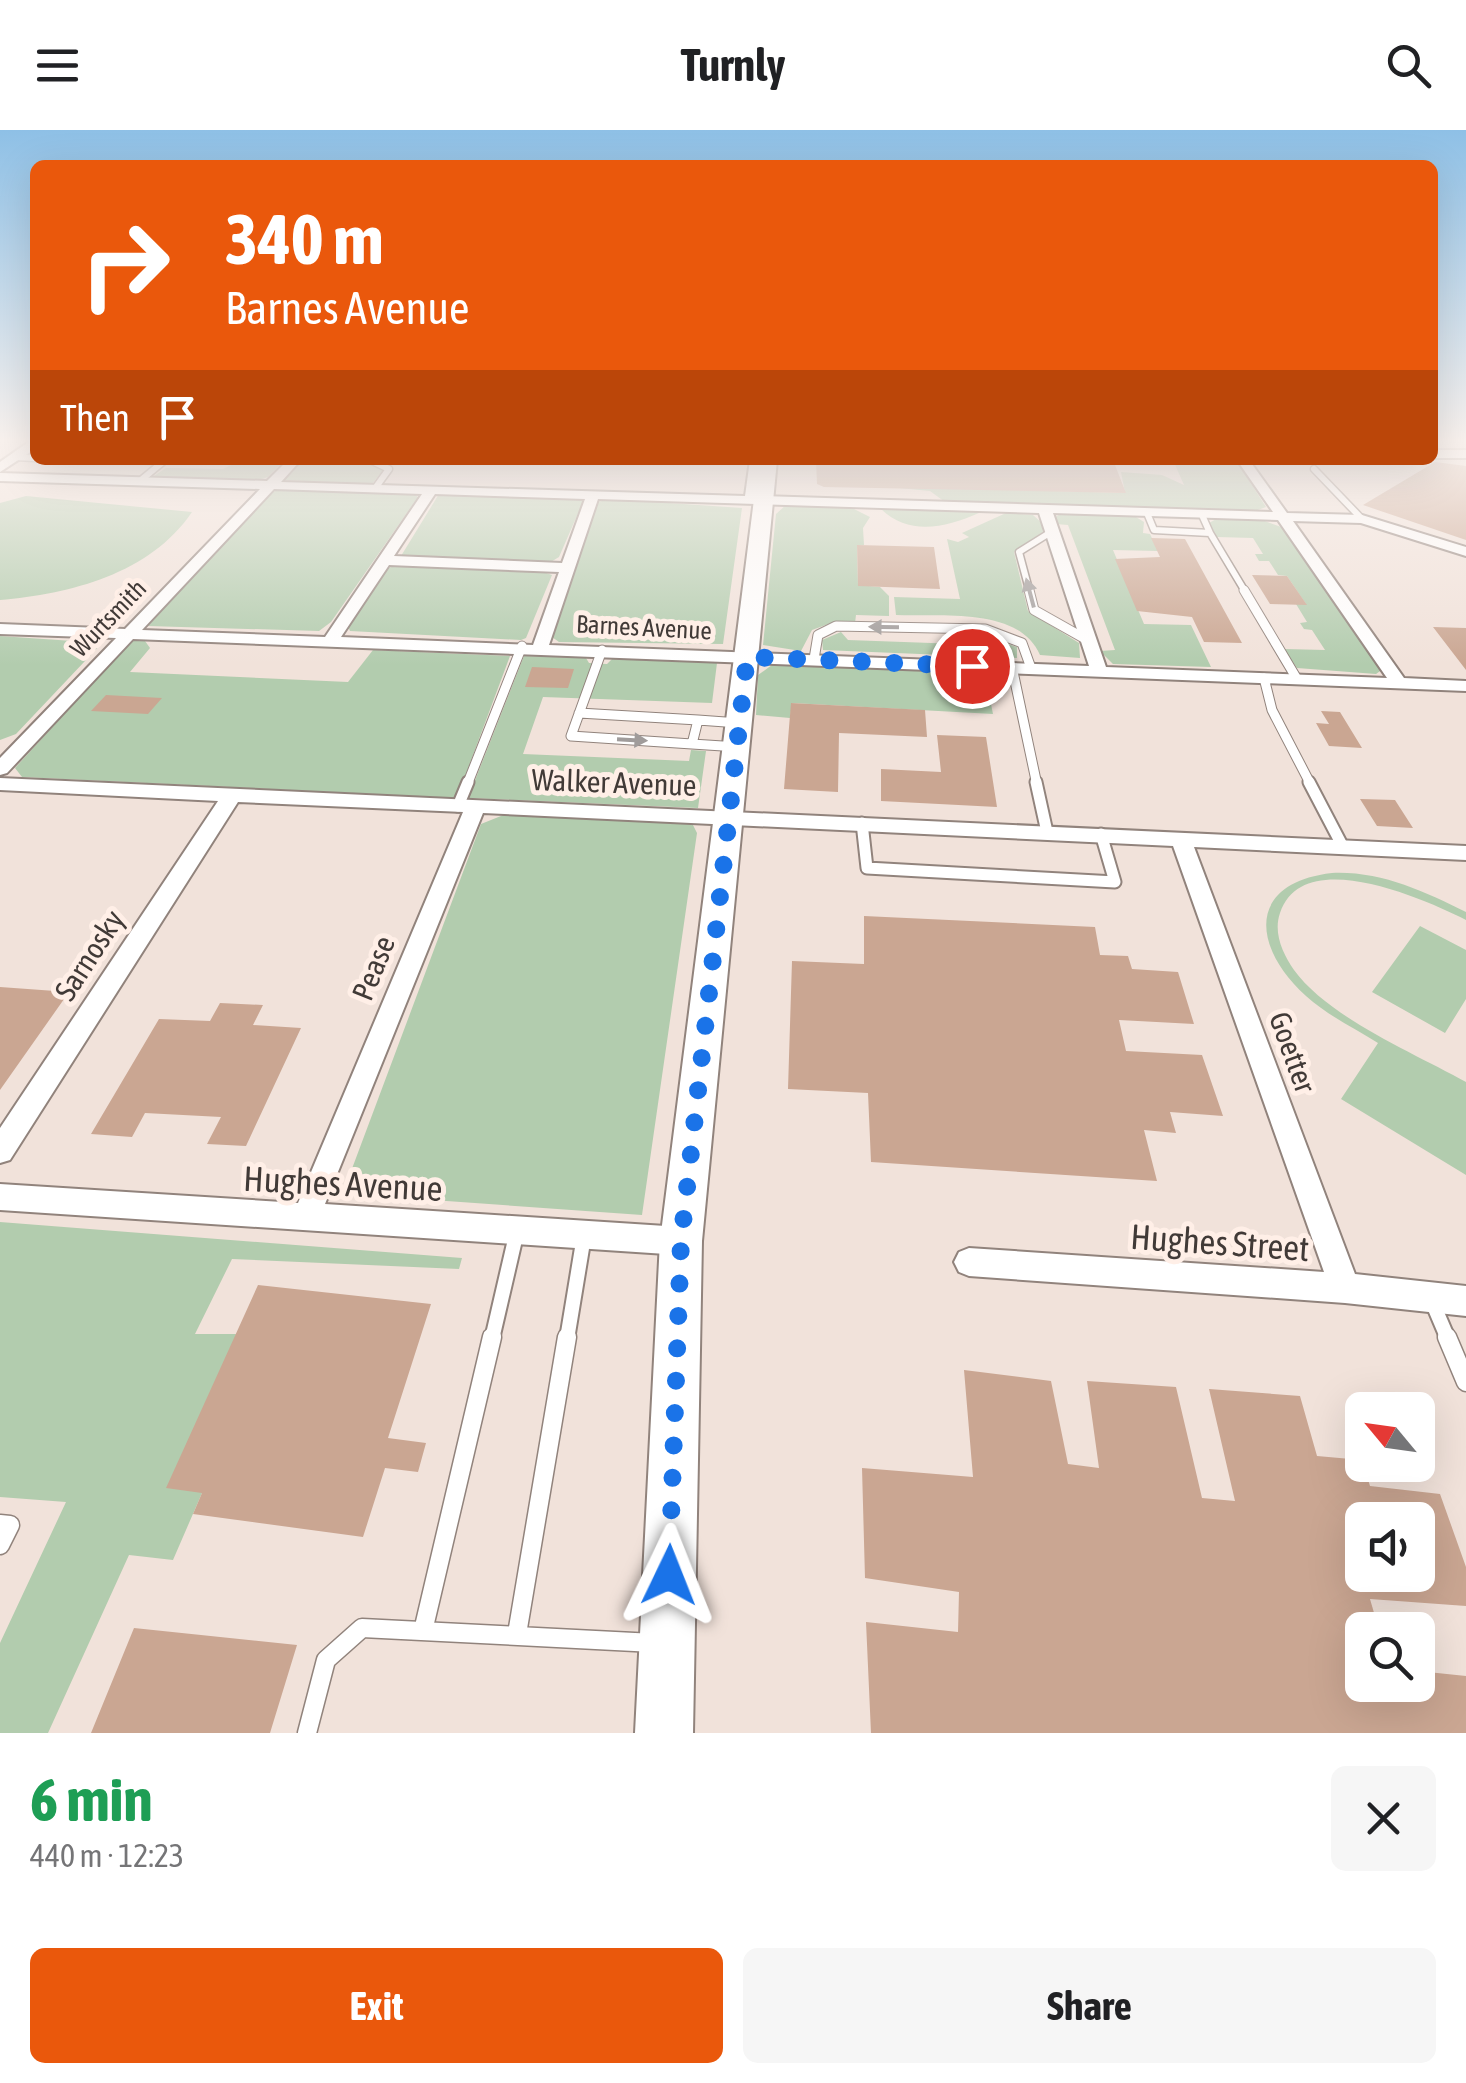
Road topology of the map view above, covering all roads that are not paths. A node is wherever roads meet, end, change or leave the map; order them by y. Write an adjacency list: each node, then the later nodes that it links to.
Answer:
1 (242, 516): 18 (street, Wurtsmith)
2 (414, 516): 15 (street)
3 (586, 516): 16 (street)
4 (756, 516): 23 (street)
5 (1047, 516): 12 (street)
6 (1148, 516): 13 (lane)
7 (1203, 516): 13 (lane)
8 (1251, 516): 10 (street)
9 (1359, 516): 11 (lane)
10 (1283, 517): 11 (street); 30 (street)
11 (1362, 519): 14 (street)
12 (1052, 532): 20 (street); 20 (lane, one-way to 12)
13 (1210, 533): 29 (lane)
14 (1466, 552)
15 (385, 560): 16 (street); 19 (street)
16 (567, 568): 21 (street)
17 (0, 628): 18 (street, Barnes Avenue)
18 (128, 633): 19 (street, Barnes Avenue); 36 (street, Wurtsmith)
19 (332, 640): 21 (street, Barnes Avenue)
20 (1089, 640): 27 (street)
21 (531, 646): 22 (street, Barnes Avenue); 39 (lane)
22 (602, 650): 23 (street, Barnes Avenue); 32 (lane)
23 (747, 657): 24 (street, Barnes Avenue); 34 (street)
24 (814, 660): 25 (street, Barnes Avenue); 26 (lane, one-way to 24)
25 (1012, 667): 26 (street, Barnes Avenue); 42 (lane)
26 (1031, 668): 27 (street, Barnes Avenue)
27 (1099, 671): 28 (street, Barnes Avenue)
28 (1264, 678): 29 (street, Barnes Avenue); 45 (lane)
29 (1298, 679): 30 (street, Barnes Avenue)
30 (1399, 683): 31 (street, Barnes Avenue)
31 (1466, 686)
32 (579, 713): 33 (lane); 35 (lane, one-way to 35)
33 (698, 720): 34 (lane); 35 (lane)
34 (739, 734): 35 (lane); 40 (street)
35 (692, 744)
36 (0, 769)
37 (0, 784): 38 (street, Walker Avenue)
38 (232, 795): 39 (street, Walker Avenue); 47 (street, Sarnosky)
39 (467, 806): 40 (street, Walker Avenue); 49 (street, Pease)
40 (729, 817): 41 (street, Walker Avenue); 52 (street)
41 (862, 823): 42 (street, Walker Avenue); 43 (lane)
42 (1046, 832): 43 (street, Walker Avenue)
43 (1101, 834): 44 (street, Walker Avenue)
44 (1180, 838): 45 (street, Walker Avenue); 54 (street, Goetter)
45 (1343, 848): 46 (street, Walker Avenue)
46 (1466, 853)
47 (7, 1140)
48 (0, 1197): 49 (street, Hughes Avenue)
49 (304, 1219): 50 (street, Hughes Avenue)
50 (517, 1231): 51 (street, Hughes Avenue); 60 (lane)
51 (584, 1236): 52 (street, Hughes Avenue); 61 (lane)
52 (681, 1241): 62 (street)
53 (969, 1262): 54 (street, Hughes Street)
54 (1346, 1288): 55 (street, Hughes Street)
55 (1430, 1299): 56 (street, Hughes Street); 57 (lane)
56 (1466, 1301)
57 (1466, 1382)
58 (0, 1524): 59 (lane)
59 (0, 1544)
60 (423, 1630): 61 (lane); 63 (lane)
61 (517, 1634): 62 (lane)
62 (668, 1644): 64 (street)
63 (307, 1733)
64 (664, 1733)

